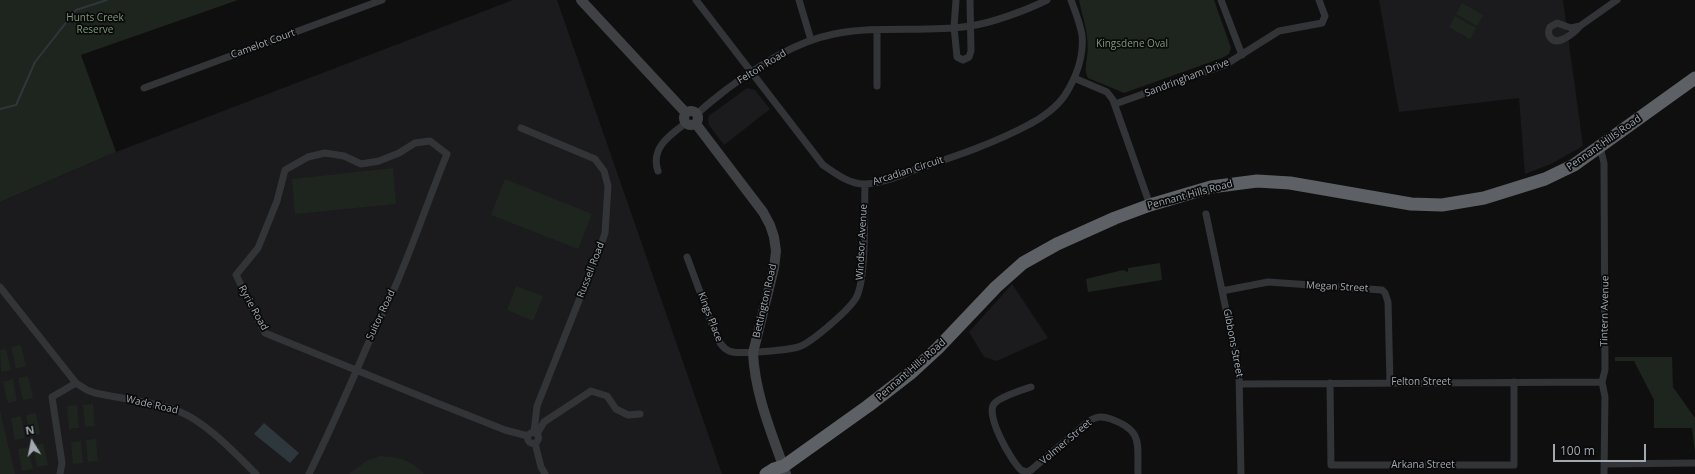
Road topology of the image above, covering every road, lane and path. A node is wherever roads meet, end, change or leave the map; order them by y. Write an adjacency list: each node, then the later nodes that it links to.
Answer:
1 (382, 0): 22 (street, Camelot Court)
2 (582, 0): 24 (main road, Bettington Road)
3 (696, 0): 18 (street, Arcadian Circuit)
4 (798, 0): 16 (street)
5 (956, 0): 14 (street)
6 (970, 0): 12 (street)
7 (1047, 0): 12 (street, Felton Road)
8 (1071, 0): 19 (street, Arcadian Circuit)
9 (1221, 0): 17 (street)
10 (1319, 0): 17 (street, Sandringham Drive)
11 (1617, 0): 13 (street)
12 (970, 26): 14 (street, Felton Road); 14 (street)
13 (1580, 26)
14 (954, 27): 15 (street, Felton Road)
15 (877, 30): 16 (street, Felton Road); 21 (street)
16 (811, 40): 18 (street, Felton Road)
17 (1242, 56): 23 (street, Sandringham Drive)
18 (751, 71): 24 (street, Felton Road); 29 (street, Arcadian Circuit)
19 (1074, 78): 23 (street); 29 (street, Arcadian Circuit)
20 (1695, 78): 26 (highway, Pennant Hills Road)
21 (877, 86)
22 (144, 88)
23 (1115, 104): 30 (street)
24 (691, 118): 28 (street, Felton Road); 35 (main road, Bettington Road)
25 (521, 128): 45 (street, Russell Road)
26 (1600, 147): 30 (highway, Pennant Hills Road); 38 (street, Tintern Avenue)
27 (447, 154): 36 (street, Suitor Road); 36 (street, Ryrie Road)
28 (658, 171)
29 (865, 184): 35 (street, Windsor Avenue)
30 (1150, 205): 48 (highway, Pennant Hills Road)
31 (1206, 214): 34 (street, Gibbons Street)
32 (688, 257): 35 (street, Kings Place)
33 (0, 287): 39 (street)
34 (1222, 291): 41 (street, Megan Street); 42 (street, Gibbons Street)
35 (753, 352): 48 (main road, Bettington Road)
36 (357, 371): 45 (street, Ryrie Road); 52 (street, Suitor Road)
37 (1514, 382): 38 (street, Felton Street); 40 (street, Arkana Street); 41 (street, Felton Street)
38 (1602, 382): 47 (street, Tintern Avenue)
39 (76, 383): 50 (street); 51 (street, Wade Road)
40 (1330, 383): 41 (street, Felton Street); 42 (street, Felton Street)
41 (1390, 383)
42 (1240, 384): 55 (street, Gibbons Street)
43 (1031, 387): 54 (street, Volmer Street)
44 (640, 414): 45 (street)
45 (533, 434): 49 (street)
46 (1695, 463): 47 (street)
47 (1604, 464): 56 (street, Tintern Avenue)
48 (783, 471): 53 (highway, Pennant Hills Road)
49 (543, 472)
50 (60, 474)
51 (256, 474)
52 (309, 474)
53 (766, 474)
54 (1138, 474)
55 (1241, 474)
56 (1604, 474)

